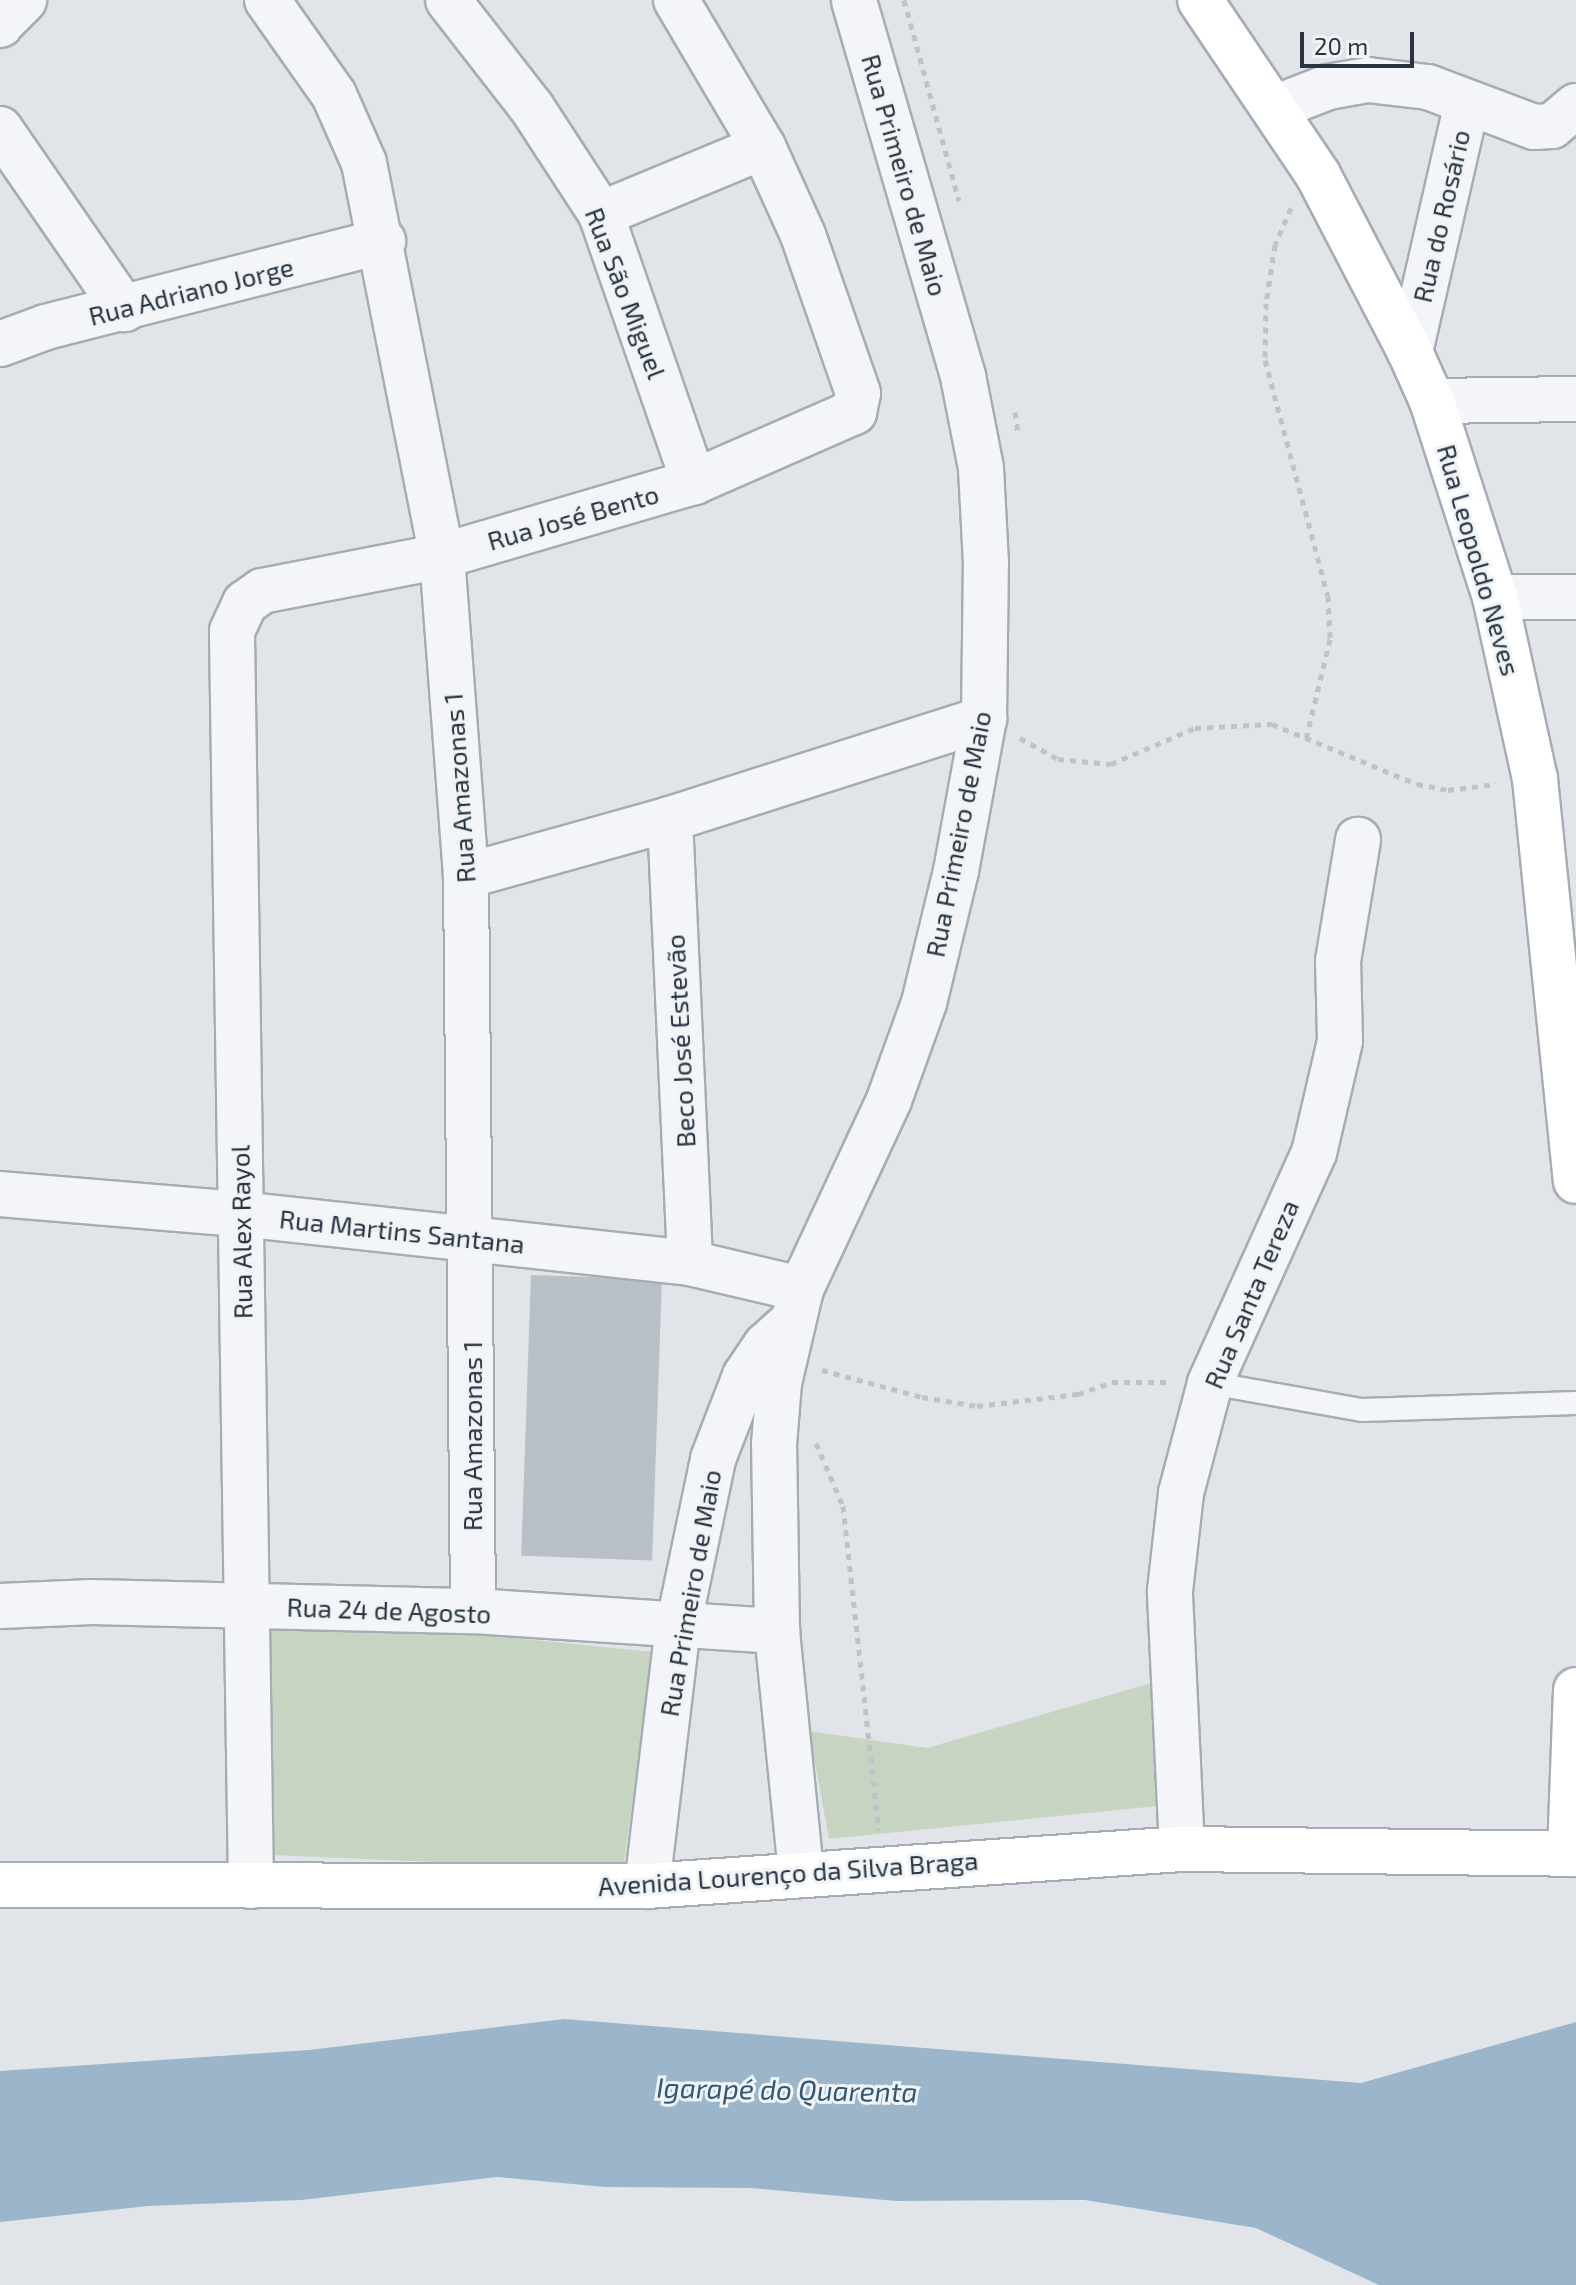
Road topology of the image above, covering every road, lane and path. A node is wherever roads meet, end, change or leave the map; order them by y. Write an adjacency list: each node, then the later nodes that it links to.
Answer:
1 (24, 0): 7 (street)
2 (267, 0): 15 (street, Rua Amazonas 1)
3 (448, 0): 14 (street, Rua São Miguel)
4 (676, 0): 12 (street)
5 (854, 0): 26 (street, Rua Primeiro de Maio)
6 (1200, 0): 10 (street, Rua Leopoldo Neves)
7 (0, 25)
8 (1467, 103): 9 (street, Rua do Rosário); 10 (street); 18 (street, Rua do Rosário)
9 (1576, 106)
10 (1277, 107): 13 (street, Rua Leopoldo Neves)
11 (0, 129): 16 (street)
12 (763, 147): 14 (street); 21 (street, Rua José Bento)
13 (1318, 175): 18 (street, Rua Leopoldo Neves); 27 (path)
14 (601, 214): 21 (street, Rua São Miguel)
15 (383, 241): 16 (street, Rua Adriano Jorge); 22 (street, Rua Amazonas 1)
16 (124, 309): 17 (street, Rua Adriano Jorge)
17 (0, 344)
18 (1410, 352): 20 (street, Rua Leopoldo Neves)
19 (1576, 399): 20 (street)
20 (1432, 401): 24 (street, Rua Leopoldo Neves)
21 (694, 482): 22 (street, Rua José Bento)
22 (442, 556): 23 (street, Rua José Bento); 31 (street, Rua Amazonas 1)
23 (262, 591): 34 (street, Rua Alex Rayol)
24 (1495, 597): 25 (street); 28 (street, Rua Leopoldo Neves)
25 (1576, 597)
26 (984, 719): 27 (path); 29 (street); 37 (street, Rua Primeiro de Maio)
27 (1306, 740): 28 (path)
28 (1535, 779): 32 (street, Rua Leopoldo Neves)
29 (670, 819): 31 (street); 36 (street, Beco José Estevão)
30 (1358, 840): 38 (street, Rua Santa Tereza)
31 (466, 876): 35 (street, Rua Amazonas 1)
32 (1576, 1181)
33 (0, 1194): 34 (street, Rua Martins Santana)
34 (240, 1214): 35 (street, Rua Martins Santana); 40 (street, Rua Alex Rayol)
35 (472, 1237): 36 (street, Rua Martins Santana); 42 (street, Rua Amazonas 1)
36 (690, 1263): 37 (street, Rua Martins Santana)
37 (792, 1324): 38 (path); 43 (street, Rua Primeiro de Maio); 44 (street, Rua Primeiro de Maio)
38 (1210, 1383): 39 (lane); 46 (street, Rua Santa Tereza)
39 (1576, 1403)
40 (246, 1605): 41 (street, Rua 24 de Agosto); 42 (street, Rua 24 de Agosto); 50 (street, Rua Alex Rayol)
41 (0, 1606)
42 (473, 1611): 43 (street, Rua 24 de Agosto)
43 (678, 1627): 44 (street, Rua 24 de Agosto); 51 (street, Rua Primeiro de Maio)
44 (777, 1631): 48 (street, Rua Primeiro de Maio)
45 (1576, 1690): 47 (street)
46 (1182, 1849): 47 (street, Avenida Lourenço da Silva Braga); 48 (street, Avenida Lourenço da Silva Braga)
47 (1573, 1854)
48 (801, 1872): 51 (street, Avenida Lourenço da Silva Braga)
49 (0, 1885): 50 (street, Avenida Lourenço da Silva Braga)
50 (251, 1886): 51 (street, Avenida Lourenço da Silva Braga)
51 (647, 1886)

